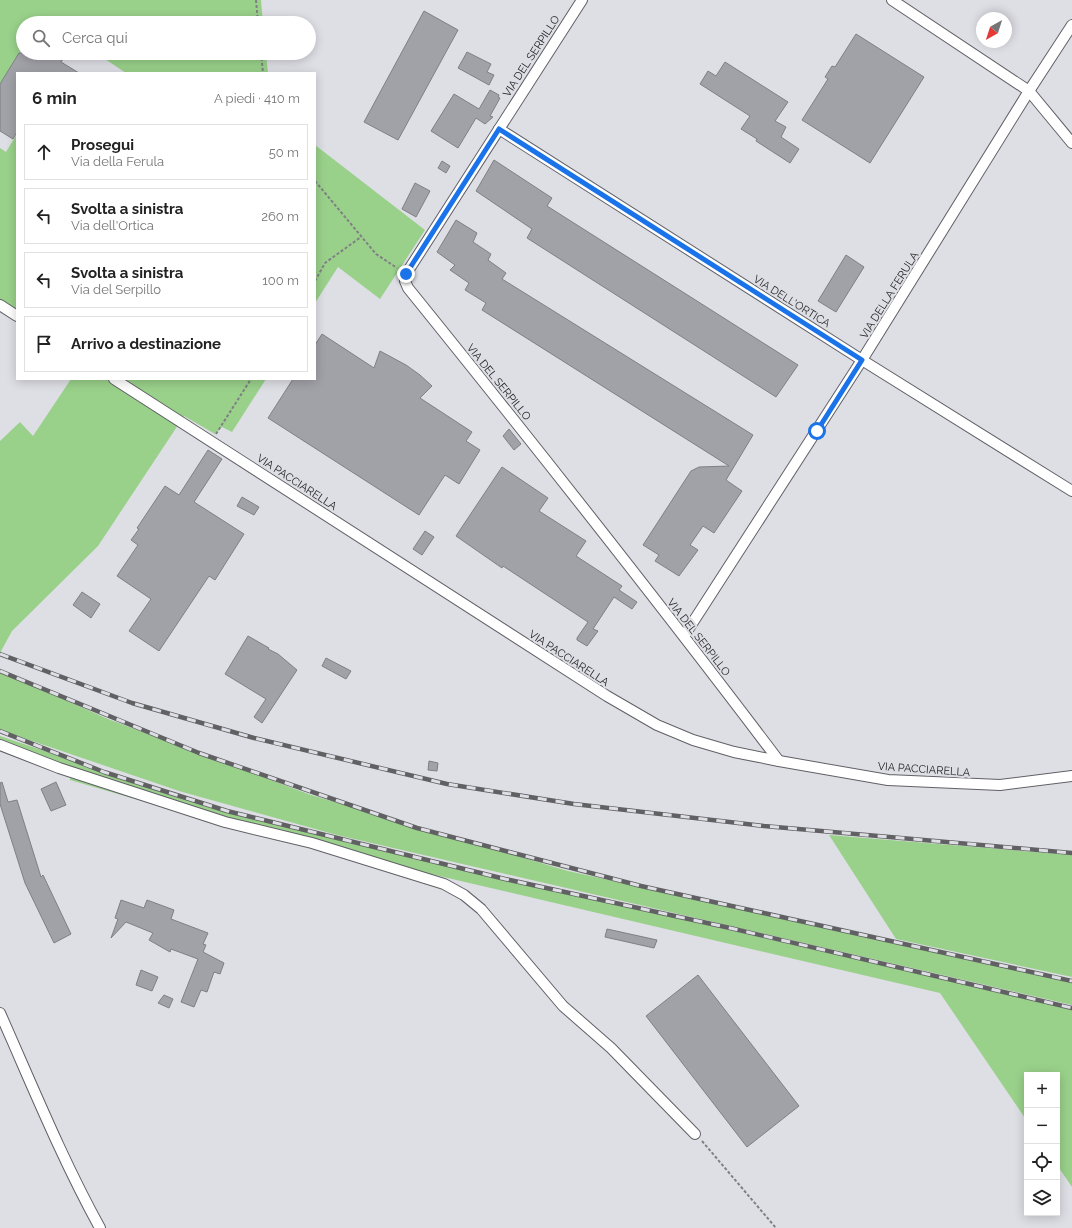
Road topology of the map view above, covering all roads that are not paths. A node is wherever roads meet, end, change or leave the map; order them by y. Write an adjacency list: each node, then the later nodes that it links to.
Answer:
1 (582, 0): 5 (street, VIA DEL SERPILLO)
2 (892, 0): 4 (street)
3 (1072, 25): 4 (street, VIA DELLA FERULA)
4 (1029, 91): 6 (street); 9 (street, VIA DELLA FERULA)
5 (499, 129): 9 (street, VIA DELL'ORTICA); 12 (street, VIA DEL SERPILLO)
6 (1072, 143)
7 (0, 305): 8 (street)
8 (16, 315)
9 (862, 360): 11 (street, VIA DELL'ORTICA); 12 (street, VIA DELLA FERULA)
10 (116, 380): 14 (street, VIA PACCIARELLA)
11 (1072, 491)
12 (684, 636): 14 (street, VIA DEL SERPILLO)
13 (0, 745): 17 (street)
14 (779, 761): 15 (street, VIA PACCIARELLA)
15 (1072, 776)
16 (0, 1013): 18 (street)
17 (695, 1134)
18 (100, 1228)

